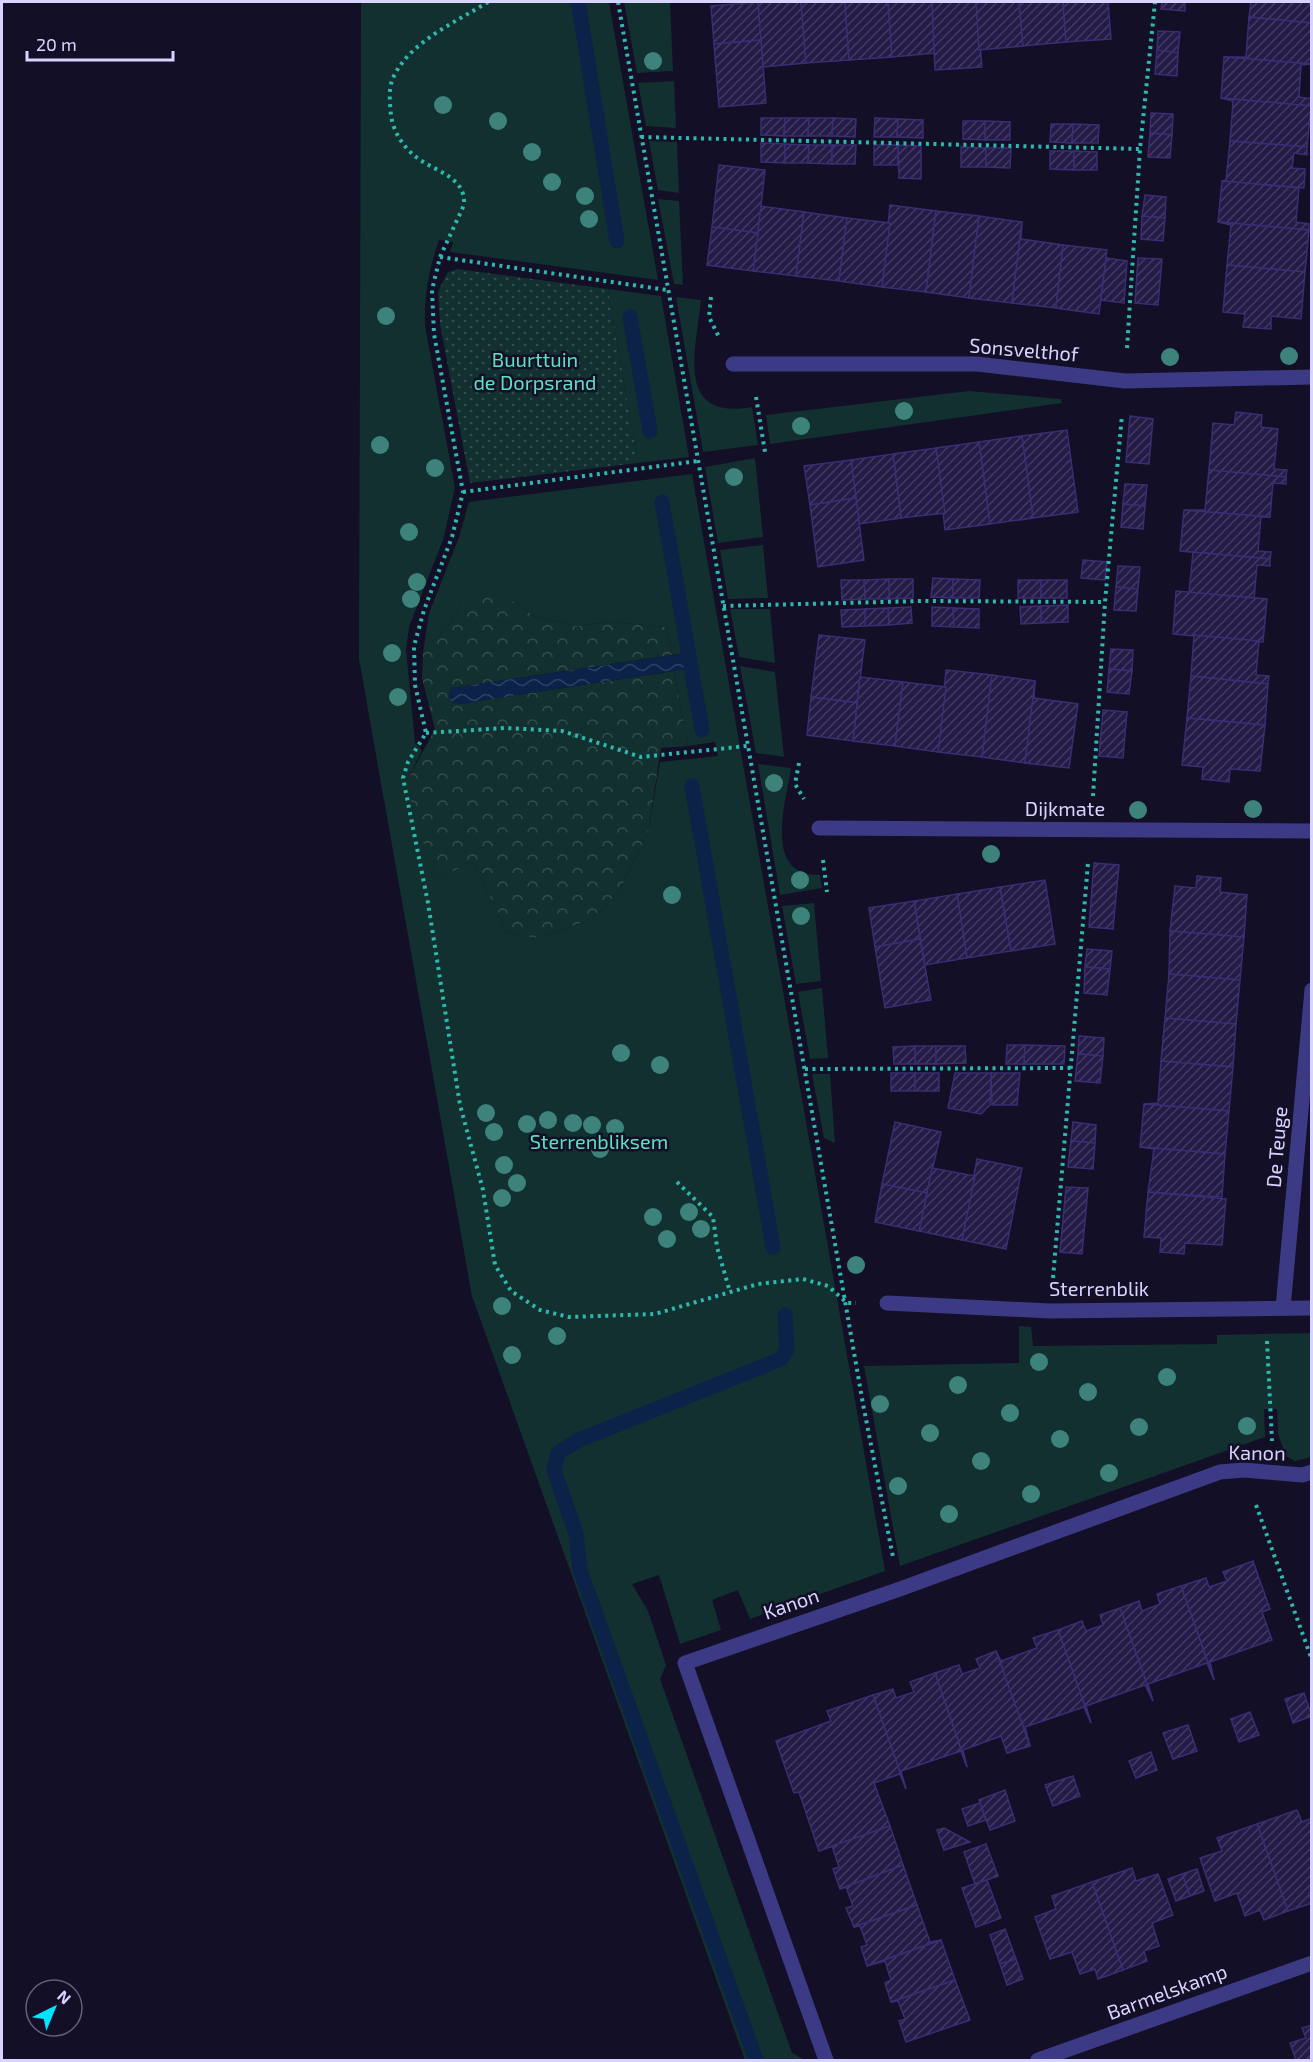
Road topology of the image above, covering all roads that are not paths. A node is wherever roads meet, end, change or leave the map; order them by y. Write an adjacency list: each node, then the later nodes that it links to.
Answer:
1 (733, 364): 2 (street, Sonsvelthof)
2 (1311, 377)
3 (819, 828): 4 (street, Dijkmate)
4 (1311, 831)
5 (1311, 990): 7 (street, De Teuge)
6 (887, 1303): 7 (street, Sterrenblik)
7 (1283, 1308): 8 (street, Sterrenblik)
8 (1311, 1308)
9 (1311, 1472): 11 (street, Kanon)
10 (1311, 1963): 12 (street, Barmelskamp)
11 (826, 2061)
12 (1038, 2061)

